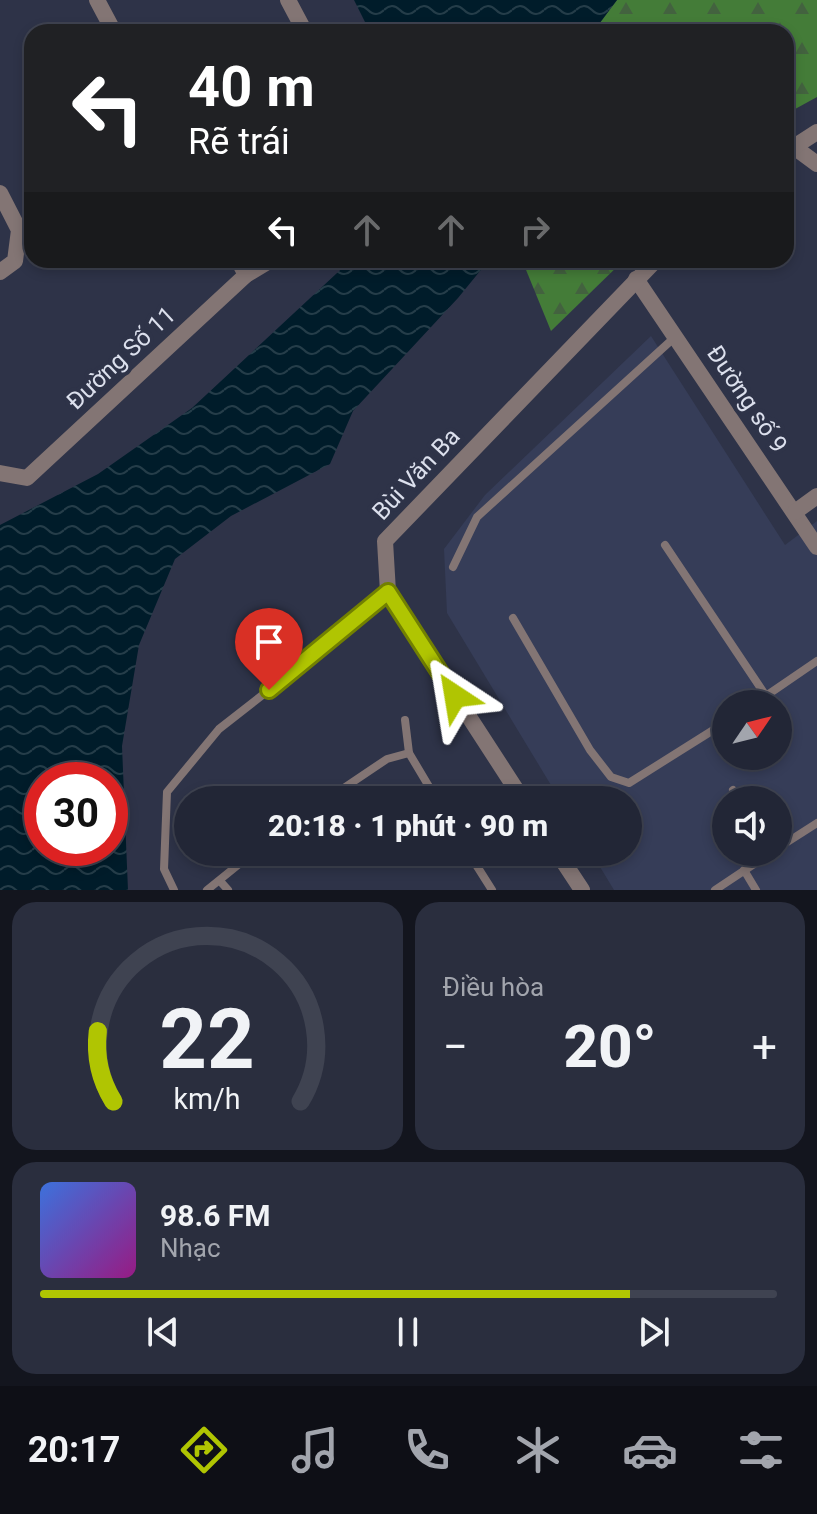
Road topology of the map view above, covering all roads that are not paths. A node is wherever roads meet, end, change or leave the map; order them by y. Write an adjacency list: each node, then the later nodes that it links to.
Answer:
1 (97, 0): 3 (street)
2 (288, 0): 4 (street)
3 (110, 24)
4 (301, 24)
5 (817, 132): 6 (street)
6 (794, 147)
7 (794, 152): 8 (street)
8 (817, 164)
9 (0, 193): 12 (street)
10 (241, 268): 15 (street, Đường Số 11)
11 (648, 268): 13 (street, Bùi Văn Ba)
12 (0, 272)
13 (636, 279): 14 (street, Đường số 9); 21 (street, Bùi Văn Ba)
14 (675, 336): 17 (street, Đường số 9); 20 (lane)
15 (0, 473)
16 (817, 496): 17 (street)
17 (795, 512): 19 (street, Đường số 9)
18 (665, 545): 24 (lane)
19 (817, 547)
20 (453, 567)
21 (388, 592): 31 (street, Bùi Văn Ba); 40 (lane)
22 (513, 618): 27 (lane)
23 (817, 661): 25 (lane)
24 (762, 690)
25 (775, 690)
26 (405, 720): 28 (lane)
27 (712, 731)
28 (409, 753): 29 (lane); 30 (lane)
29 (347, 786)
30 (429, 786)
31 (514, 786)
32 (817, 823): 33 (lane)
33 (792, 839)
34 (238, 866): 39 (lane)
35 (477, 866): 43 (lane)
36 (566, 866): 44 (street)
37 (750, 866): 38 (lane)
38 (744, 870): 45 (lane); 46 (lane)
39 (220, 881): 41 (lane); 42 (lane)
40 (174, 890)
41 (207, 890)
42 (228, 890)
43 (492, 890)
44 (582, 890)
45 (715, 890)
46 (756, 890)

